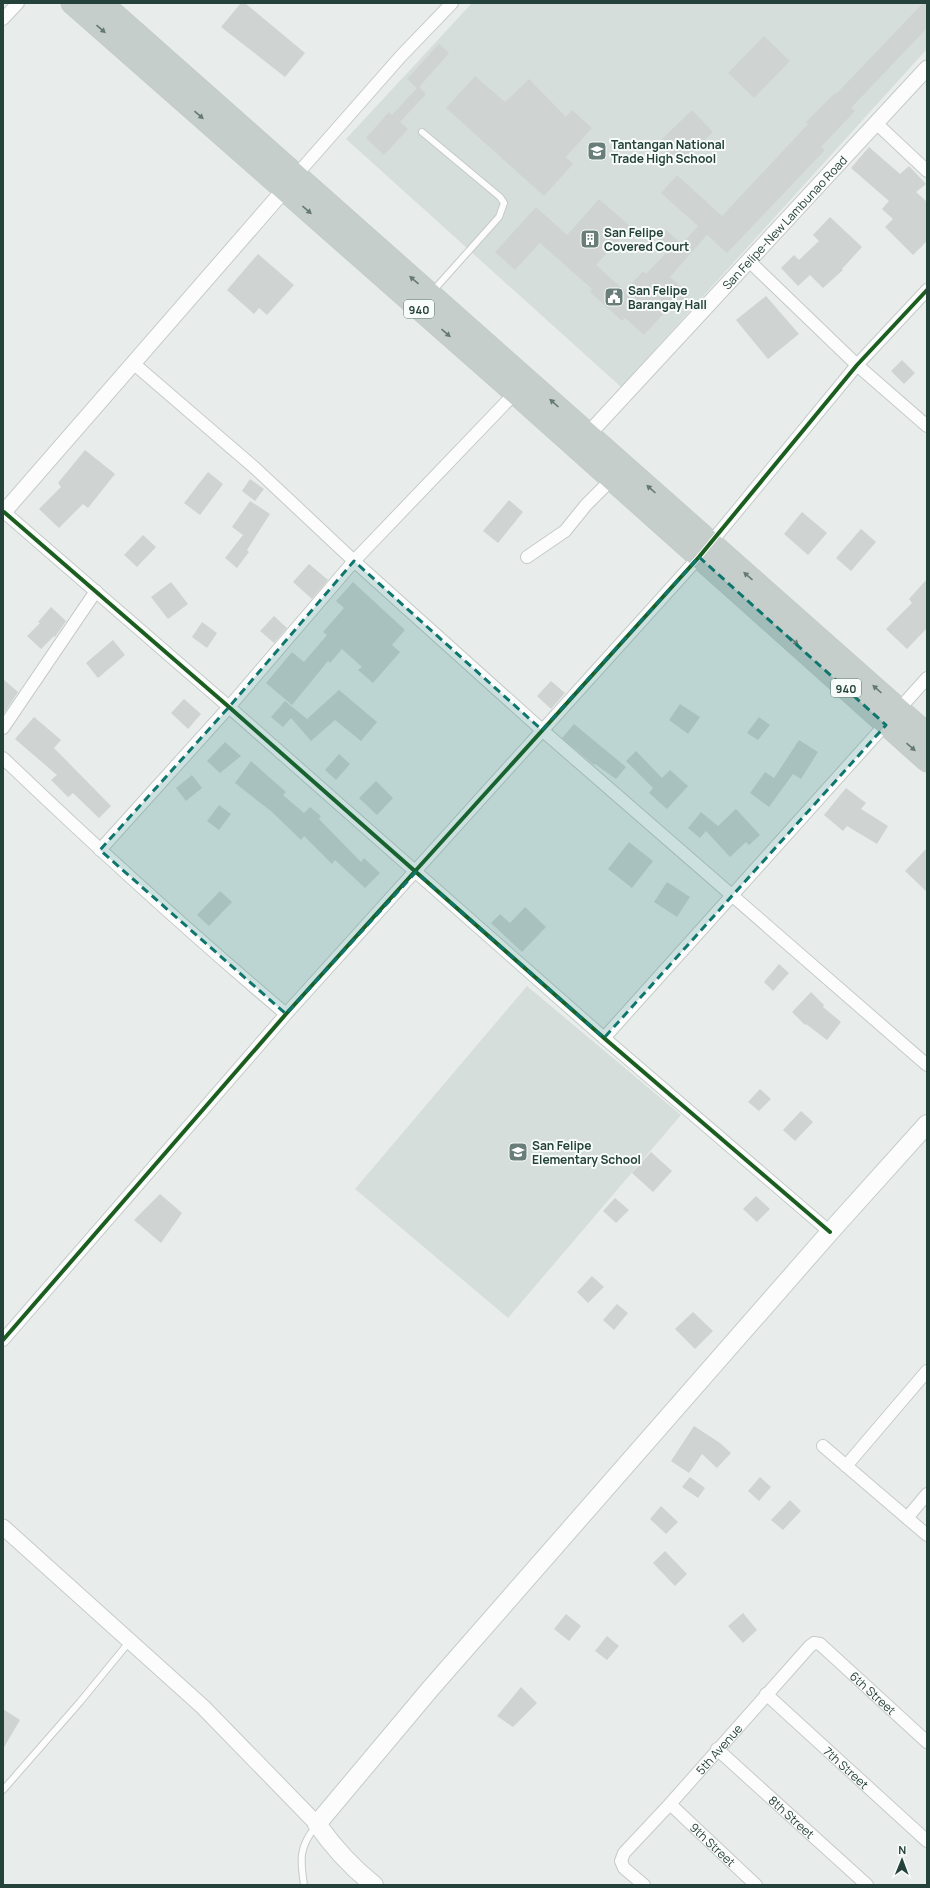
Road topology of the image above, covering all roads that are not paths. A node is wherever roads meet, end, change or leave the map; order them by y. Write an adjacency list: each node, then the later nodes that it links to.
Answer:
1 (18, 3): 5 (street)
2 (72, 3): 10 (highway, 940, one-way to 10)
3 (102, 3): 10 (highway, 940)
4 (452, 3): 10 (street)
5 (3, 19)
6 (927, 68): 7 (street, San Felipe-New Lambunao Road)
7 (876, 123): 9 (street); 11 (street, San Felipe-New Lambunao Road)
8 (422, 132): 13 (lane)
9 (927, 171)
10 (290, 183): 13 (highway, 940); 14 (street)
11 (749, 261): 15 (street); 18 (street, San Felipe-New Lambunao Road)
12 (927, 290): 15 (street)
13 (424, 301): 16 (highway, 940, one-way to 16); 18 (highway, 940, one-way to 13)
14 (133, 363): 20 (street); 23 (street)
15 (857, 365): 17 (street); 21 (street)
16 (515, 393): 18 (highway, 940); 23 (street)
17 (927, 426)
18 (583, 441): 19 (highway, 940); 21 (highway, 940, one-way to 18)
19 (612, 479): 21 (highway, 940); 22 (street)
20 (4, 513): 24 (street)
21 (705, 550): 27 (highway, 940, one-way to 21); 28 (highway, 940, one-way to 28); 30 (street)
22 (527, 557)
23 (354, 561): 26 (street); 30 (street)
24 (96, 591): 26 (street); 29 (street)
25 (927, 678): 27 (street)
26 (229, 707): 34 (street); 35 (street)
27 (900, 710): 28 (street); 31 (highway, 940)
28 (886, 725): 33 (highway, 940, one-way to 33); 36 (street)
29 (3, 728)
30 (542, 730): 35 (street); 36 (street)
31 (927, 734)
32 (3, 758): 34 (street)
33 (927, 761)
34 (100, 850): 37 (street)
35 (416, 872): 37 (street); 38 (street)
36 (733, 895): 38 (street); 39 (street)
37 (286, 1014): 42 (street)
38 (604, 1038): 41 (street)
39 (927, 1065)
40 (927, 1124): 41 (main road)
41 (830, 1232): 57 (main road)
42 (3, 1340)
43 (927, 1371): 45 (street)
44 (823, 1446): 45 (street)
45 (846, 1466): 47 (street)
46 (927, 1494): 47 (street)
47 (906, 1518): 49 (street)
48 (3, 1527): 50 (street)
49 (927, 1535)
50 (130, 1641): 55 (lane); 57 (street)
51 (820, 1644): 52 (street, 5th Avenue); 53 (street, 6th Street)
52 (766, 1694): 54 (street, 5th Avenue); 58 (street, 7th Street)
53 (927, 1742)
54 (717, 1749): 56 (street, 5th Avenue); 63 (street, 8th Street)
55 (3, 1790)
56 (670, 1804): 61 (street, 5th Avenue); 62 (street, 9th Street)
57 (317, 1824): 59 (lane); 60 (main road)
58 (927, 1841)
59 (304, 1885)
60 (374, 1885)
61 (644, 1885)
62 (756, 1885)
63 (867, 1885)

